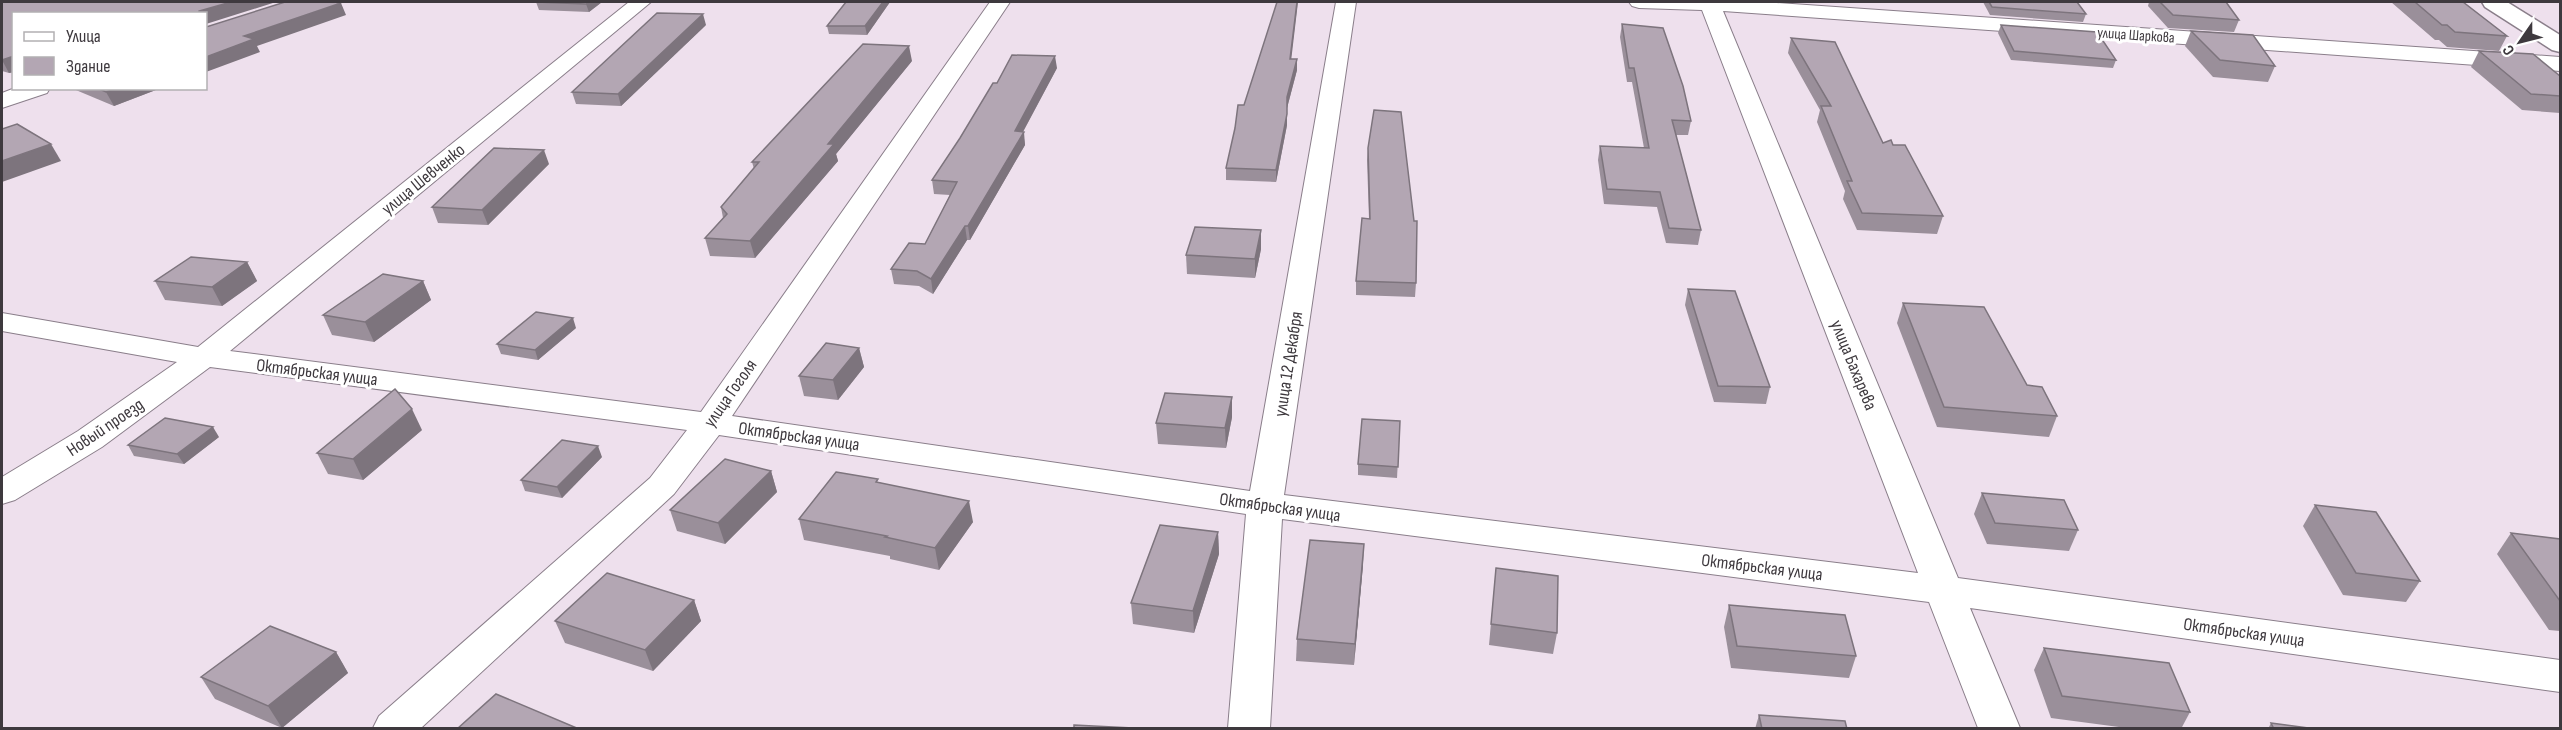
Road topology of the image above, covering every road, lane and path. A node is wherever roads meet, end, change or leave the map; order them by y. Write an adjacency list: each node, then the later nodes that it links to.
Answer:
1 (641, 2): 12 (street, улица Шевченко)
2 (1000, 2): 13 (street, улица Гоголя)
3 (1347, 2): 15 (street, улица 12 Декабря)
4 (1640, 2): 6 (street, улица Шаркова)
5 (2493, 2): 7 (main road)
6 (1709, 3): 8 (street, улица Шаркова); 16 (street, улица Бахарева)
7 (2560, 45)
8 (2560, 64)
9 (33, 90): 10 (street)
10 (2, 101)
11 (2, 322): 12 (street, Октябрьская улица)
12 (204, 357): 13 (street, Октябрьская улица); 14 (street, Новый проезд)
13 (710, 423): 15 (street, Октябрьская улица); 18 (street, улица Гоголя)
14 (2, 492)
15 (1265, 505): 16 (street, Октябрьская улица); 19 (street, улица 12 Декабря)
16 (1944, 590): 17 (street, Октябрьская улица); 20 (street, улица Бахарева)
17 (2560, 676)
18 (394, 729)
19 (1249, 729)
20 (1998, 729)

